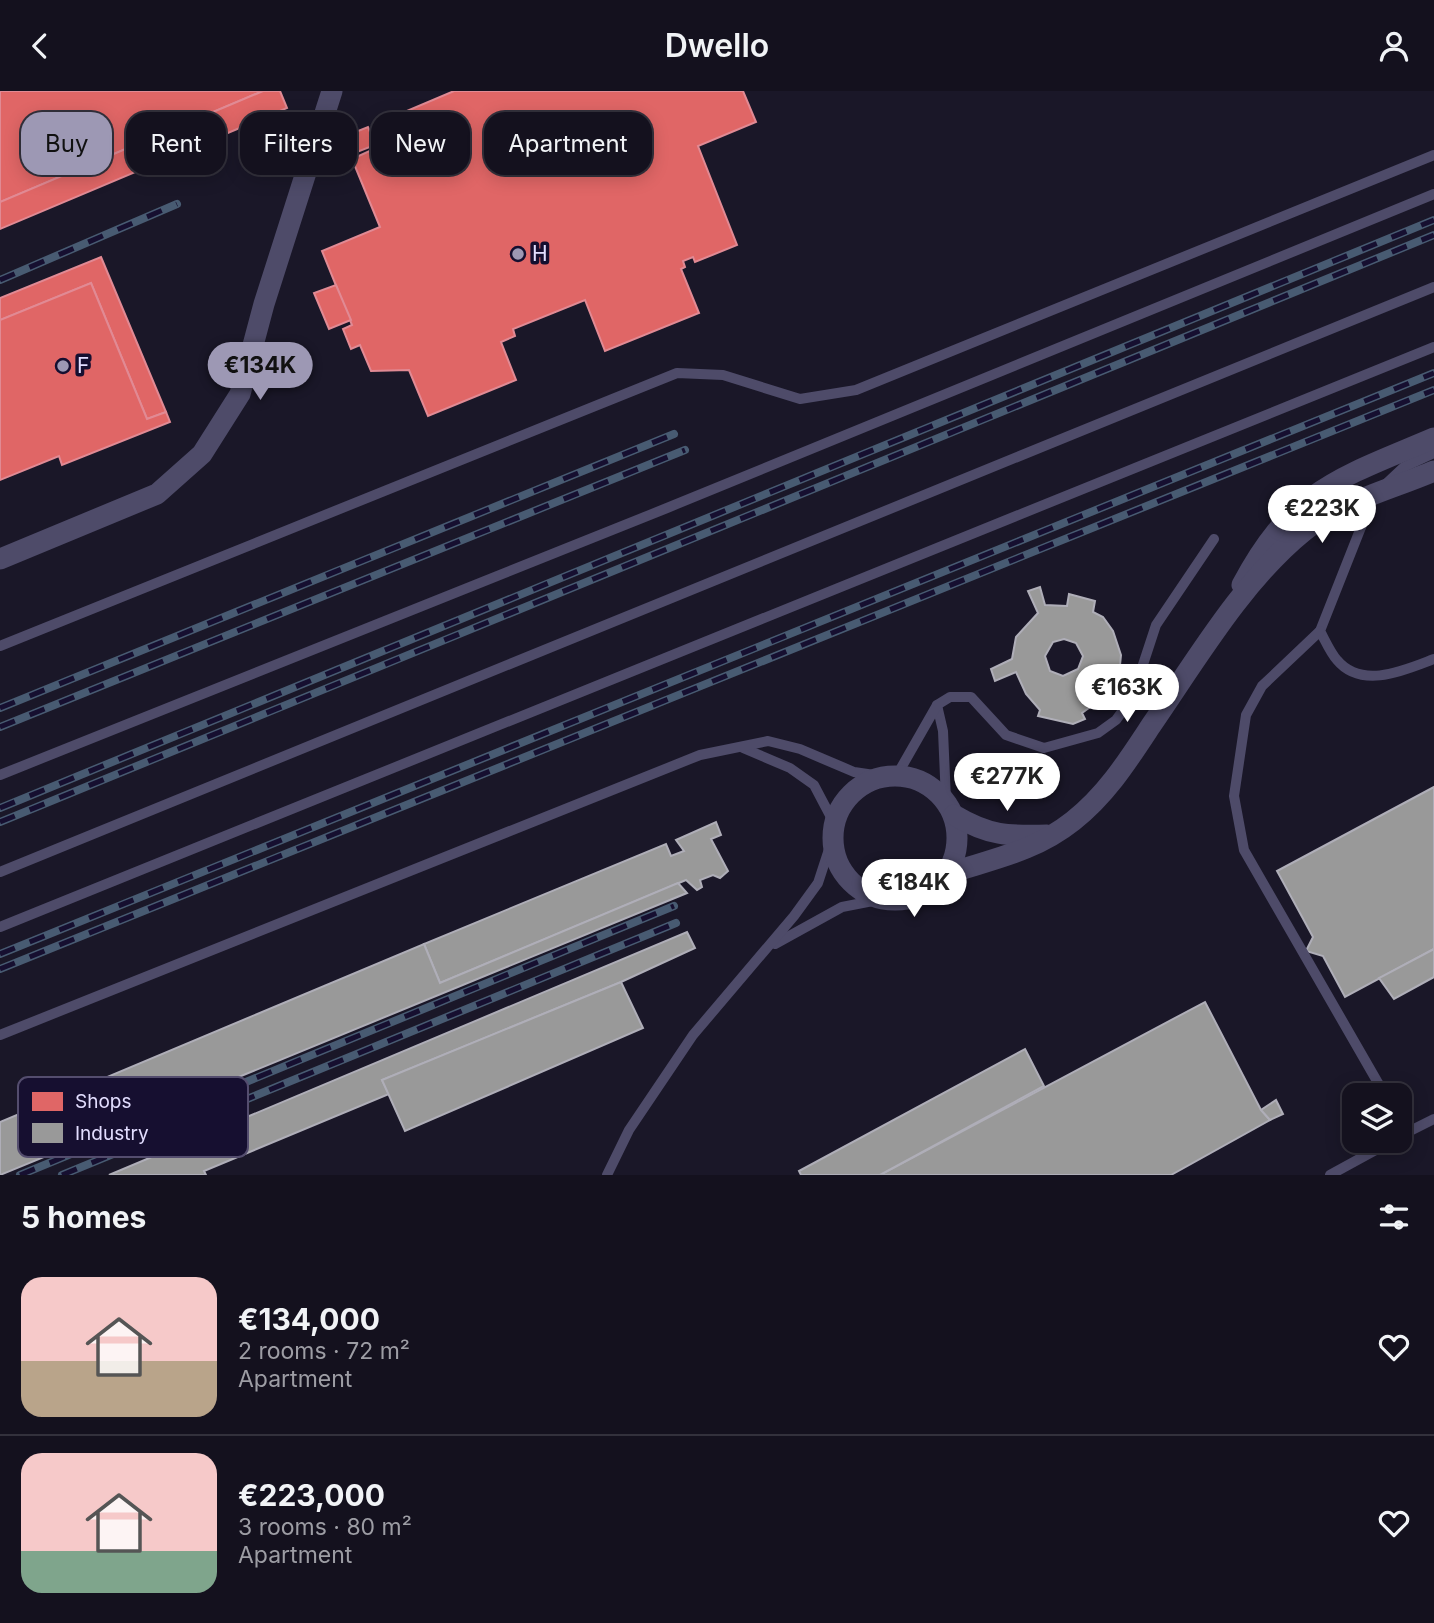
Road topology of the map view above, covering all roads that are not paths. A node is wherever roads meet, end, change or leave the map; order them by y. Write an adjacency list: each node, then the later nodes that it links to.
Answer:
1 (332, 91): 11 (street)
2 (1434, 155): 14 (lane)
3 (1434, 194): 18 (lane)
4 (1434, 287): 23 (lane)
5 (1434, 347): 26 (lane)
6 (1434, 438): 12 (street)
7 (1434, 453): 9 (lane)
8 (1434, 471): 9 (street)
9 (1373, 497): 12 (street); 13 (lane)
10 (1214, 539): 16 (lane)
11 (0, 559)
12 (1217, 630): 22 (street)
13 (1320, 631): 15 (lane); 29 (lane)
14 (0, 646)
15 (1434, 659)
16 (937, 705): 19 (lane); 20 (lane)
17 (743, 748): 19 (lane); 21 (lane); 28 (lane)
18 (0, 775)
19 (889, 776): 20 (street); 21 (street)
20 (950, 808): 22 (street); 24 (street)
21 (833, 831): 25 (street); 27 (lane)
22 (1053, 834): 24 (street)
23 (0, 872)
24 (947, 874): 25 (street)
25 (883, 899): 27 (lane)
26 (0, 927)
27 (766, 949): 33 (lane)
28 (0, 1035)
29 (1378, 1083)
30 (1434, 1119): 31 (lane)
31 (1412, 1130)
32 (1370, 1153): 34 (lane)
33 (607, 1175)
34 (1330, 1175)

